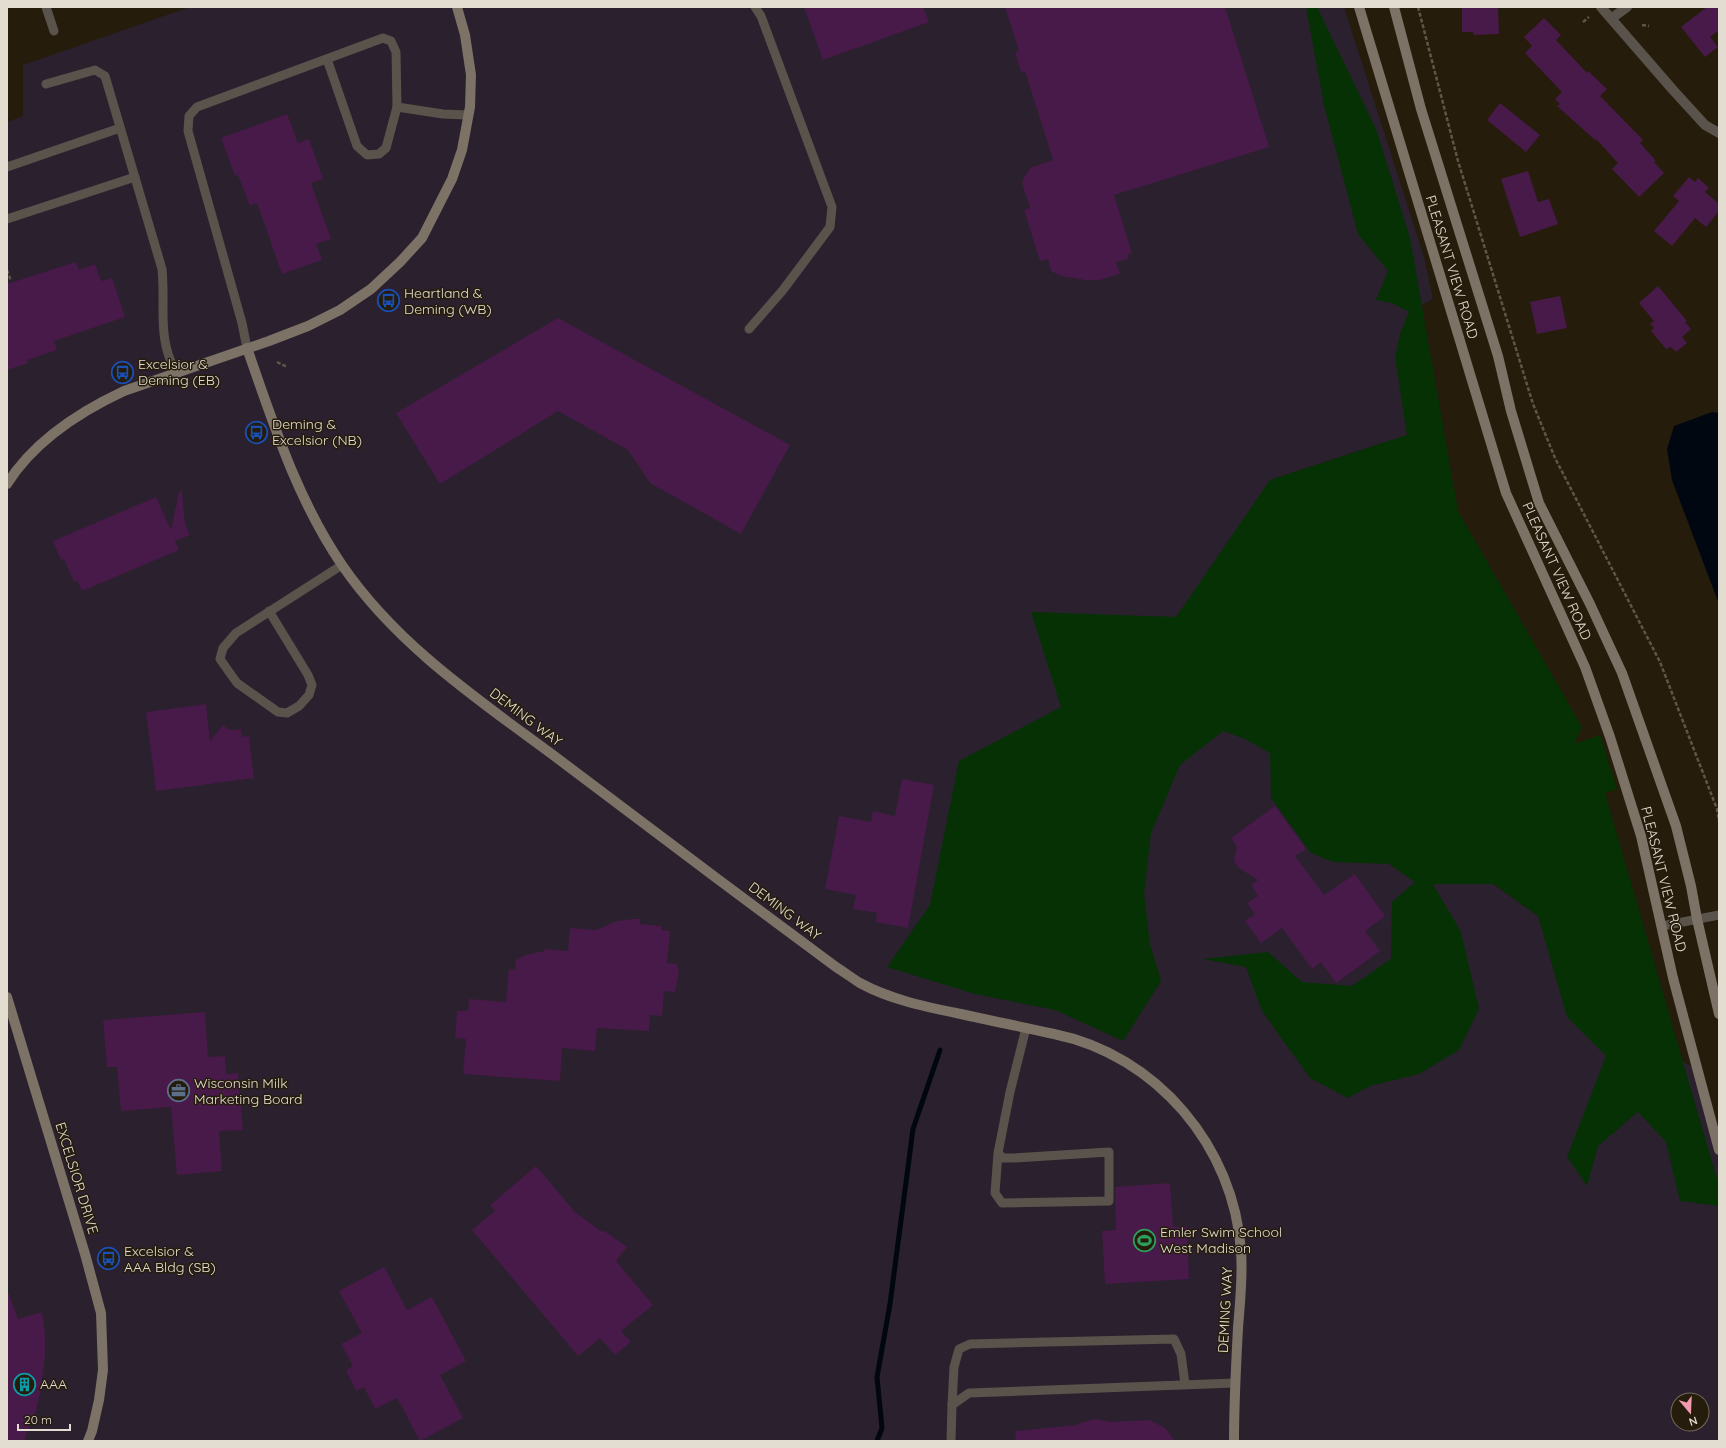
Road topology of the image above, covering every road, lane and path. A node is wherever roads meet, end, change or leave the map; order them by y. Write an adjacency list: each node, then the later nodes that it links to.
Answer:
1 (46, 7): 14 (lane)
2 (457, 7): 18 (street)
3 (755, 7): 26 (lane)
4 (1359, 7): 37 (street, PLEASANT VIEW ROAD)
5 (1394, 7): 36 (street, PLEASANT VIEW ROAD)
6 (1418, 7): 34 (path)
7 (1601, 7): 10 (street)
8 (1627, 7): 10 (street)
9 (1589, 17): 11 (path)
10 (1612, 18): 20 (street)
11 (1583, 22)
12 (1642, 25): 13 (path)
13 (1649, 26)
14 (54, 31)
15 (327, 59): 17 (lane); 17 (lane); 27 (lane)
16 (46, 84): 19 (lane)
17 (397, 107): 18 (lane)
18 (468, 115): 27 (street)
19 (120, 128): 21 (lane); 22 (lane)
20 (1719, 132)
21 (7, 167)
22 (135, 177): 23 (lane); 30 (lane)
23 (7, 219)
24 (7, 270): 25 (path)
25 (11, 281)
26 (749, 329)
27 (247, 348): 30 (street); 32 (street, DEMING WAY)
28 (277, 362): 29 (path)
29 (287, 367)
30 (176, 373): 31 (street)
31 (7, 484)
32 (342, 565): 33 (lane); 40 (street, DEMING WAY)
33 (269, 611): 33 (lane)
34 (1719, 821)
35 (1719, 915): 36 (lane)
36 (1697, 919): 37 (lane); 39 (street, PLEASANT VIEW ROAD)
37 (1662, 926): 41 (street, PLEASANT VIEW ROAD)
38 (7, 997): 46 (street, EXCELSIOR DRIVE)
39 (1719, 1014)
40 (1026, 1028): 42 (lane); 43 (street, DEMING WAY)
41 (1719, 1150)
42 (998, 1153): 42 (lane)
43 (1235, 1383): 44 (lane); 48 (street, DEMING WAY)
44 (1185, 1384): 45 (lane); 45 (lane)
45 (952, 1405): 47 (lane)
46 (88, 1441)
47 (951, 1441)
48 (1234, 1441)

